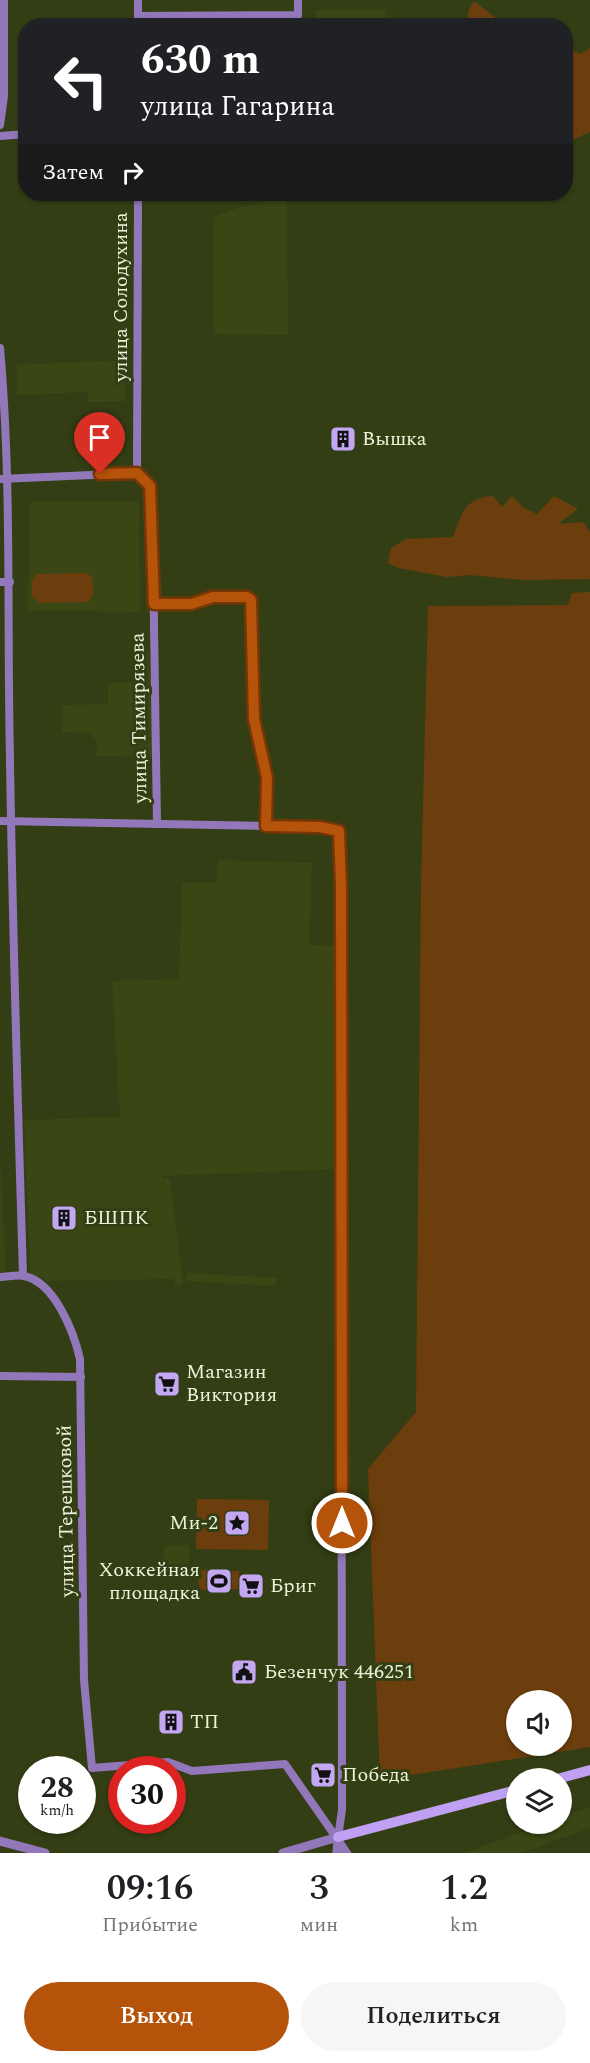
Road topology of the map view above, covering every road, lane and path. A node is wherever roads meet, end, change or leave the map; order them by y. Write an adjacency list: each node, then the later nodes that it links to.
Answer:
1 (4, 0): 5 (street)
2 (138, 0): 4 (street)
3 (298, 0): 4 (street)
4 (138, 16)
5 (0, 125)
6 (18, 135): 7 (street)
7 (0, 136)
8 (138, 201): 11 (street, улица Солодухина)
9 (0, 348): 10 (street)
10 (1, 360): 12 (street)
11 (137, 473): 12 (street); 15 (street, улица Тимирязева)
12 (4, 479): 14 (street)
13 (0, 582): 14 (street)
14 (10, 582): 17 (street)
15 (154, 604): 18 (street, улица Тимирязева); 19 (street)
16 (0, 820): 17 (street)
17 (12, 821): 18 (street); 20 (street)
18 (157, 824): 19 (street)
19 (266, 826): 27 (street)
20 (23, 1275): 21 (street); 23 (street, улица Терешковой)
21 (0, 1277)
22 (0, 1376): 23 (street)
23 (81, 1377): 27 (street, улица Терешковой)
24 (590, 1770): 25 (main road)
25 (572, 1775)
26 (506, 1793): 27 (main road)
27 (338, 1837): 30 (street); 31 (street); 32 (street)
28 (0, 1841): 29 (street)
29 (45, 1853)
30 (283, 1853)
31 (337, 1853)
32 (347, 1853)

